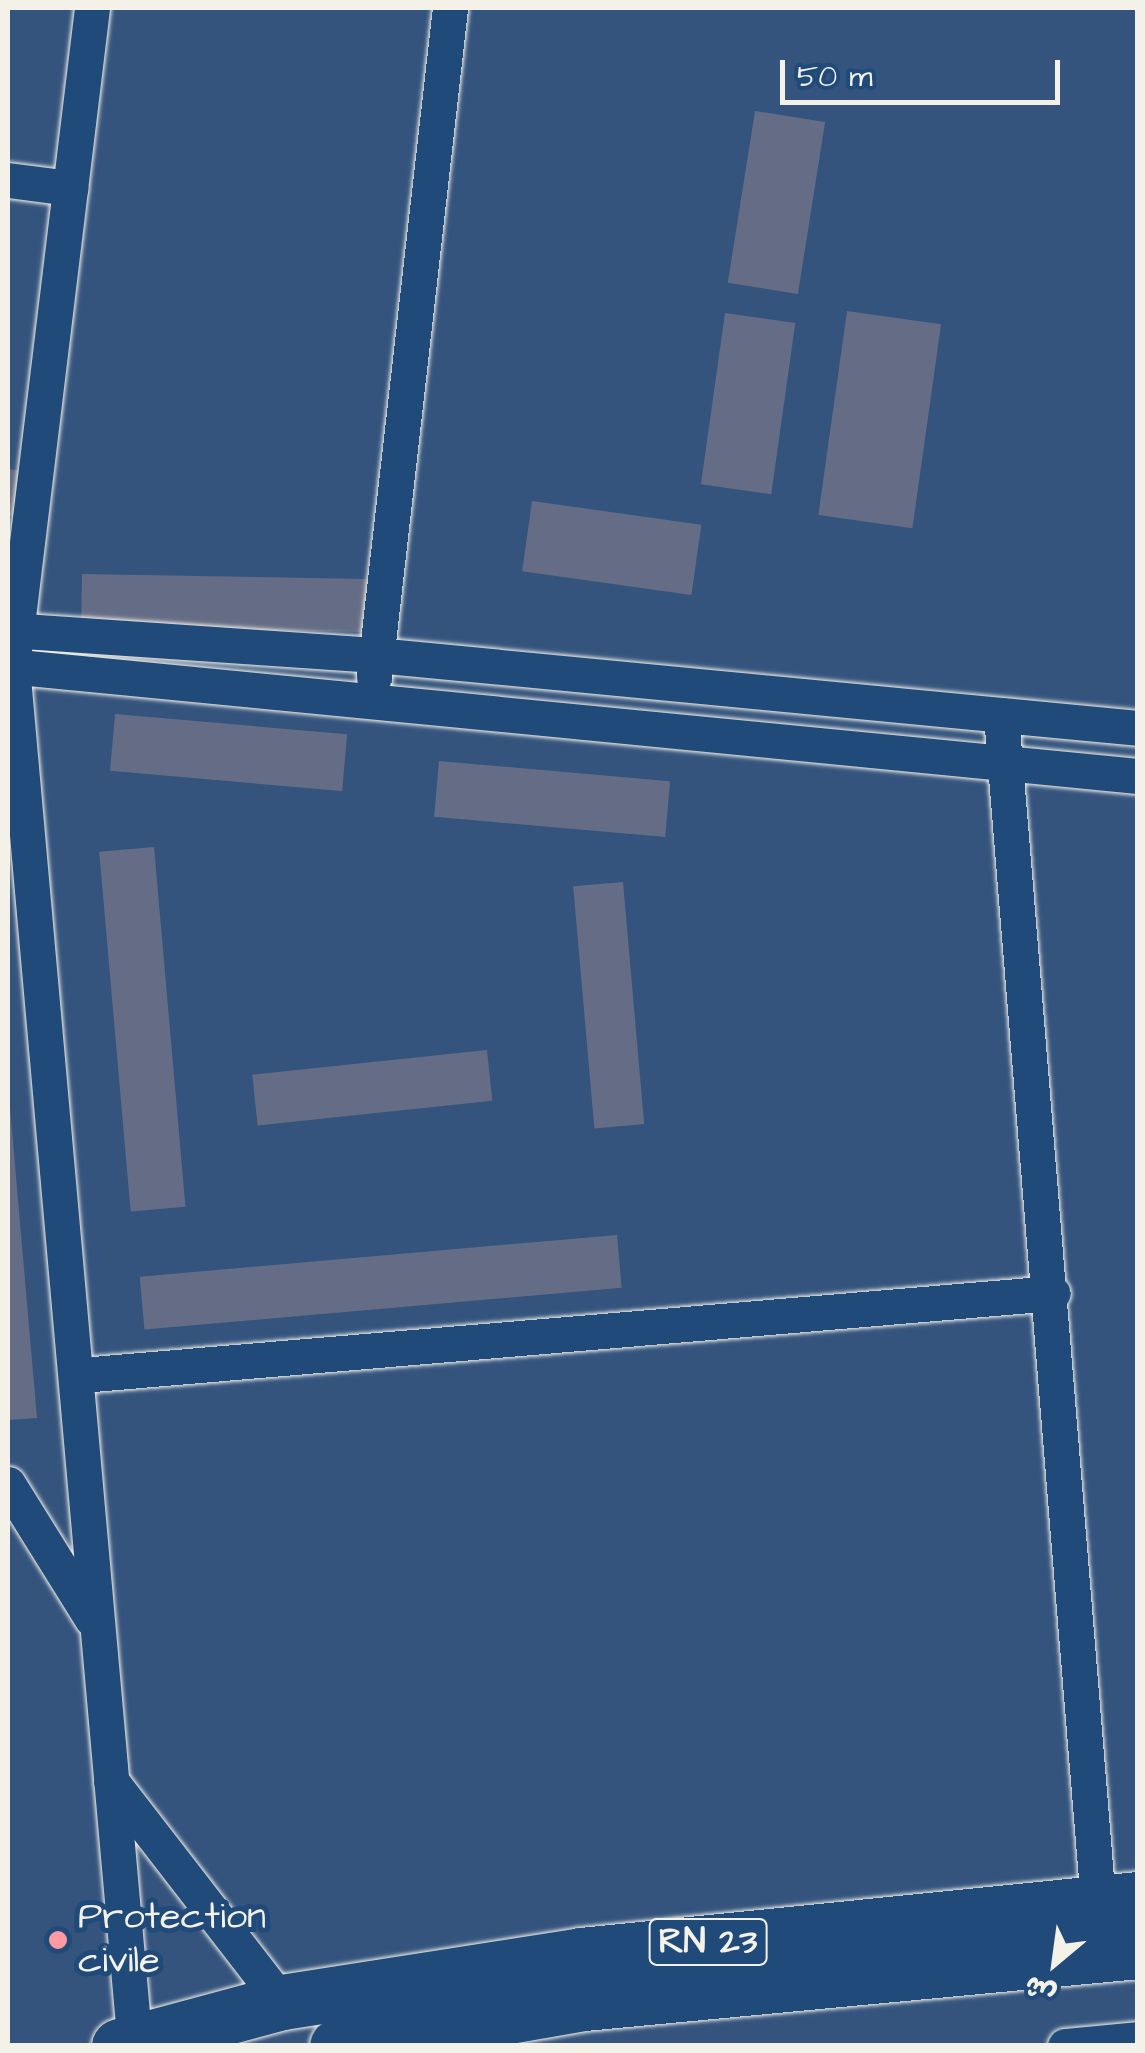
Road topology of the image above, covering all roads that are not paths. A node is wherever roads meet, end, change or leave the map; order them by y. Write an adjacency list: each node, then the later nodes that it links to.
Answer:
1 (92, 8): 4 (street)
2 (450, 8): 6 (street)
3 (8, 180): 4 (street)
4 (70, 188): 5 (street)
5 (12, 630): 6 (street); 7 (street)
6 (376, 655): 8 (street); 9 (street)
7 (10, 666): 8 (street); 14 (street)
8 (371, 697): 11 (street)
9 (1001, 715): 10 (street); 11 (street)
10 (1138, 728)
11 (1005, 763): 12 (street); 13 (street)
12 (1138, 776)
13 (1053, 1293): 14 (street); 19 (street)
14 (81, 1375): 17 (street)
15 (8, 1484): 16 (street)
16 (20, 1527): 17 (street)
17 (95, 1624): 18 (street)
18 (110, 1780): 21 (street); 23 (street)
19 (1118, 1901): 21 (main road, RN 23)
20 (1138, 1951): 24 (main road, RN 23)
21 (282, 2002): 23 (main road, RN 23)
22 (1138, 2039): 25 (street)
23 (129, 2044)
24 (337, 2046)
25 (1065, 2046)

